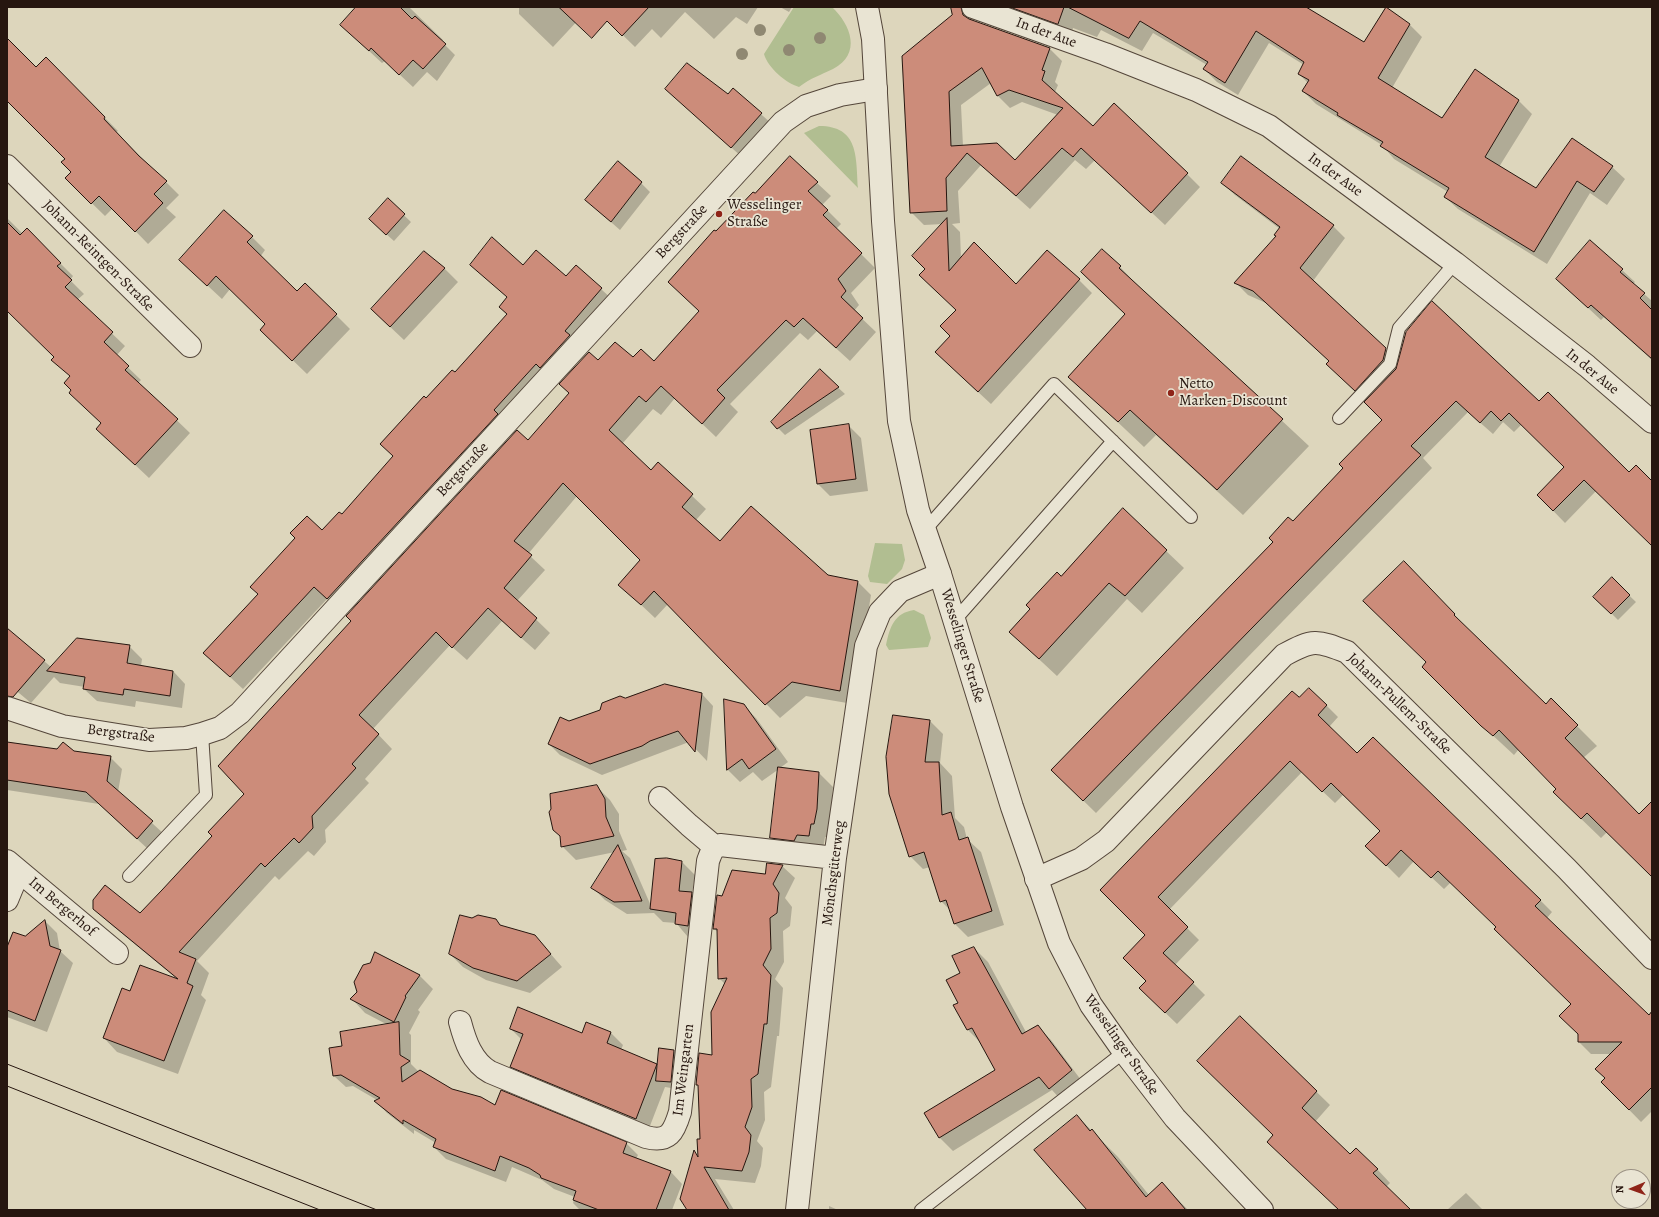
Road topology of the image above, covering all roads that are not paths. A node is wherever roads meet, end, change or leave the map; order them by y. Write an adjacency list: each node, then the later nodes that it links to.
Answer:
1 (868, 7): 3 (street, Wesselinger Straße)
2 (973, 7): 5 (street, In der Aue)
3 (876, 89): 11 (street, Wesselinger Straße); 15 (street, Bergstraße)
4 (7, 166): 6 (street, Johann-Reintgen-Straße)
5 (1455, 263): 7 (lane); 8 (street, In der Aue)
6 (190, 346)
7 (1339, 418)
8 (1652, 422)
9 (1113, 441): 10 (lane); 11 (lane); 13 (lane)
10 (1191, 517)
11 (925, 530): 12 (street, Wesselinger Straße)
12 (940, 574): 13 (street, Wesselinger Straße); 18 (street, Mönchsgüterweg)
13 (954, 621): 21 (street, Wesselinger Straße)
14 (7, 708): 15 (street, Bergstraße)
15 (202, 734): 20 (lane)
16 (660, 798): 17 (street)
17 (715, 847): 18 (street); 25 (street, Im Weingarten)
18 (835, 858): 27 (street, Mönchsgüterweg)
19 (13, 866): 22 (street); 23 (street, Im Bergerhof)
20 (129, 876)
21 (1036, 879): 24 (street, Johann-Pullem-Straße); 26 (street, Wesselinger Straße)
22 (7, 900)
23 (117, 953)
24 (1652, 958)
25 (460, 1022)
26 (1124, 1052): 28 (lane); 29 (street, Wesselinger Straße)
27 (797, 1210)
28 (921, 1210)
29 (1262, 1210)

